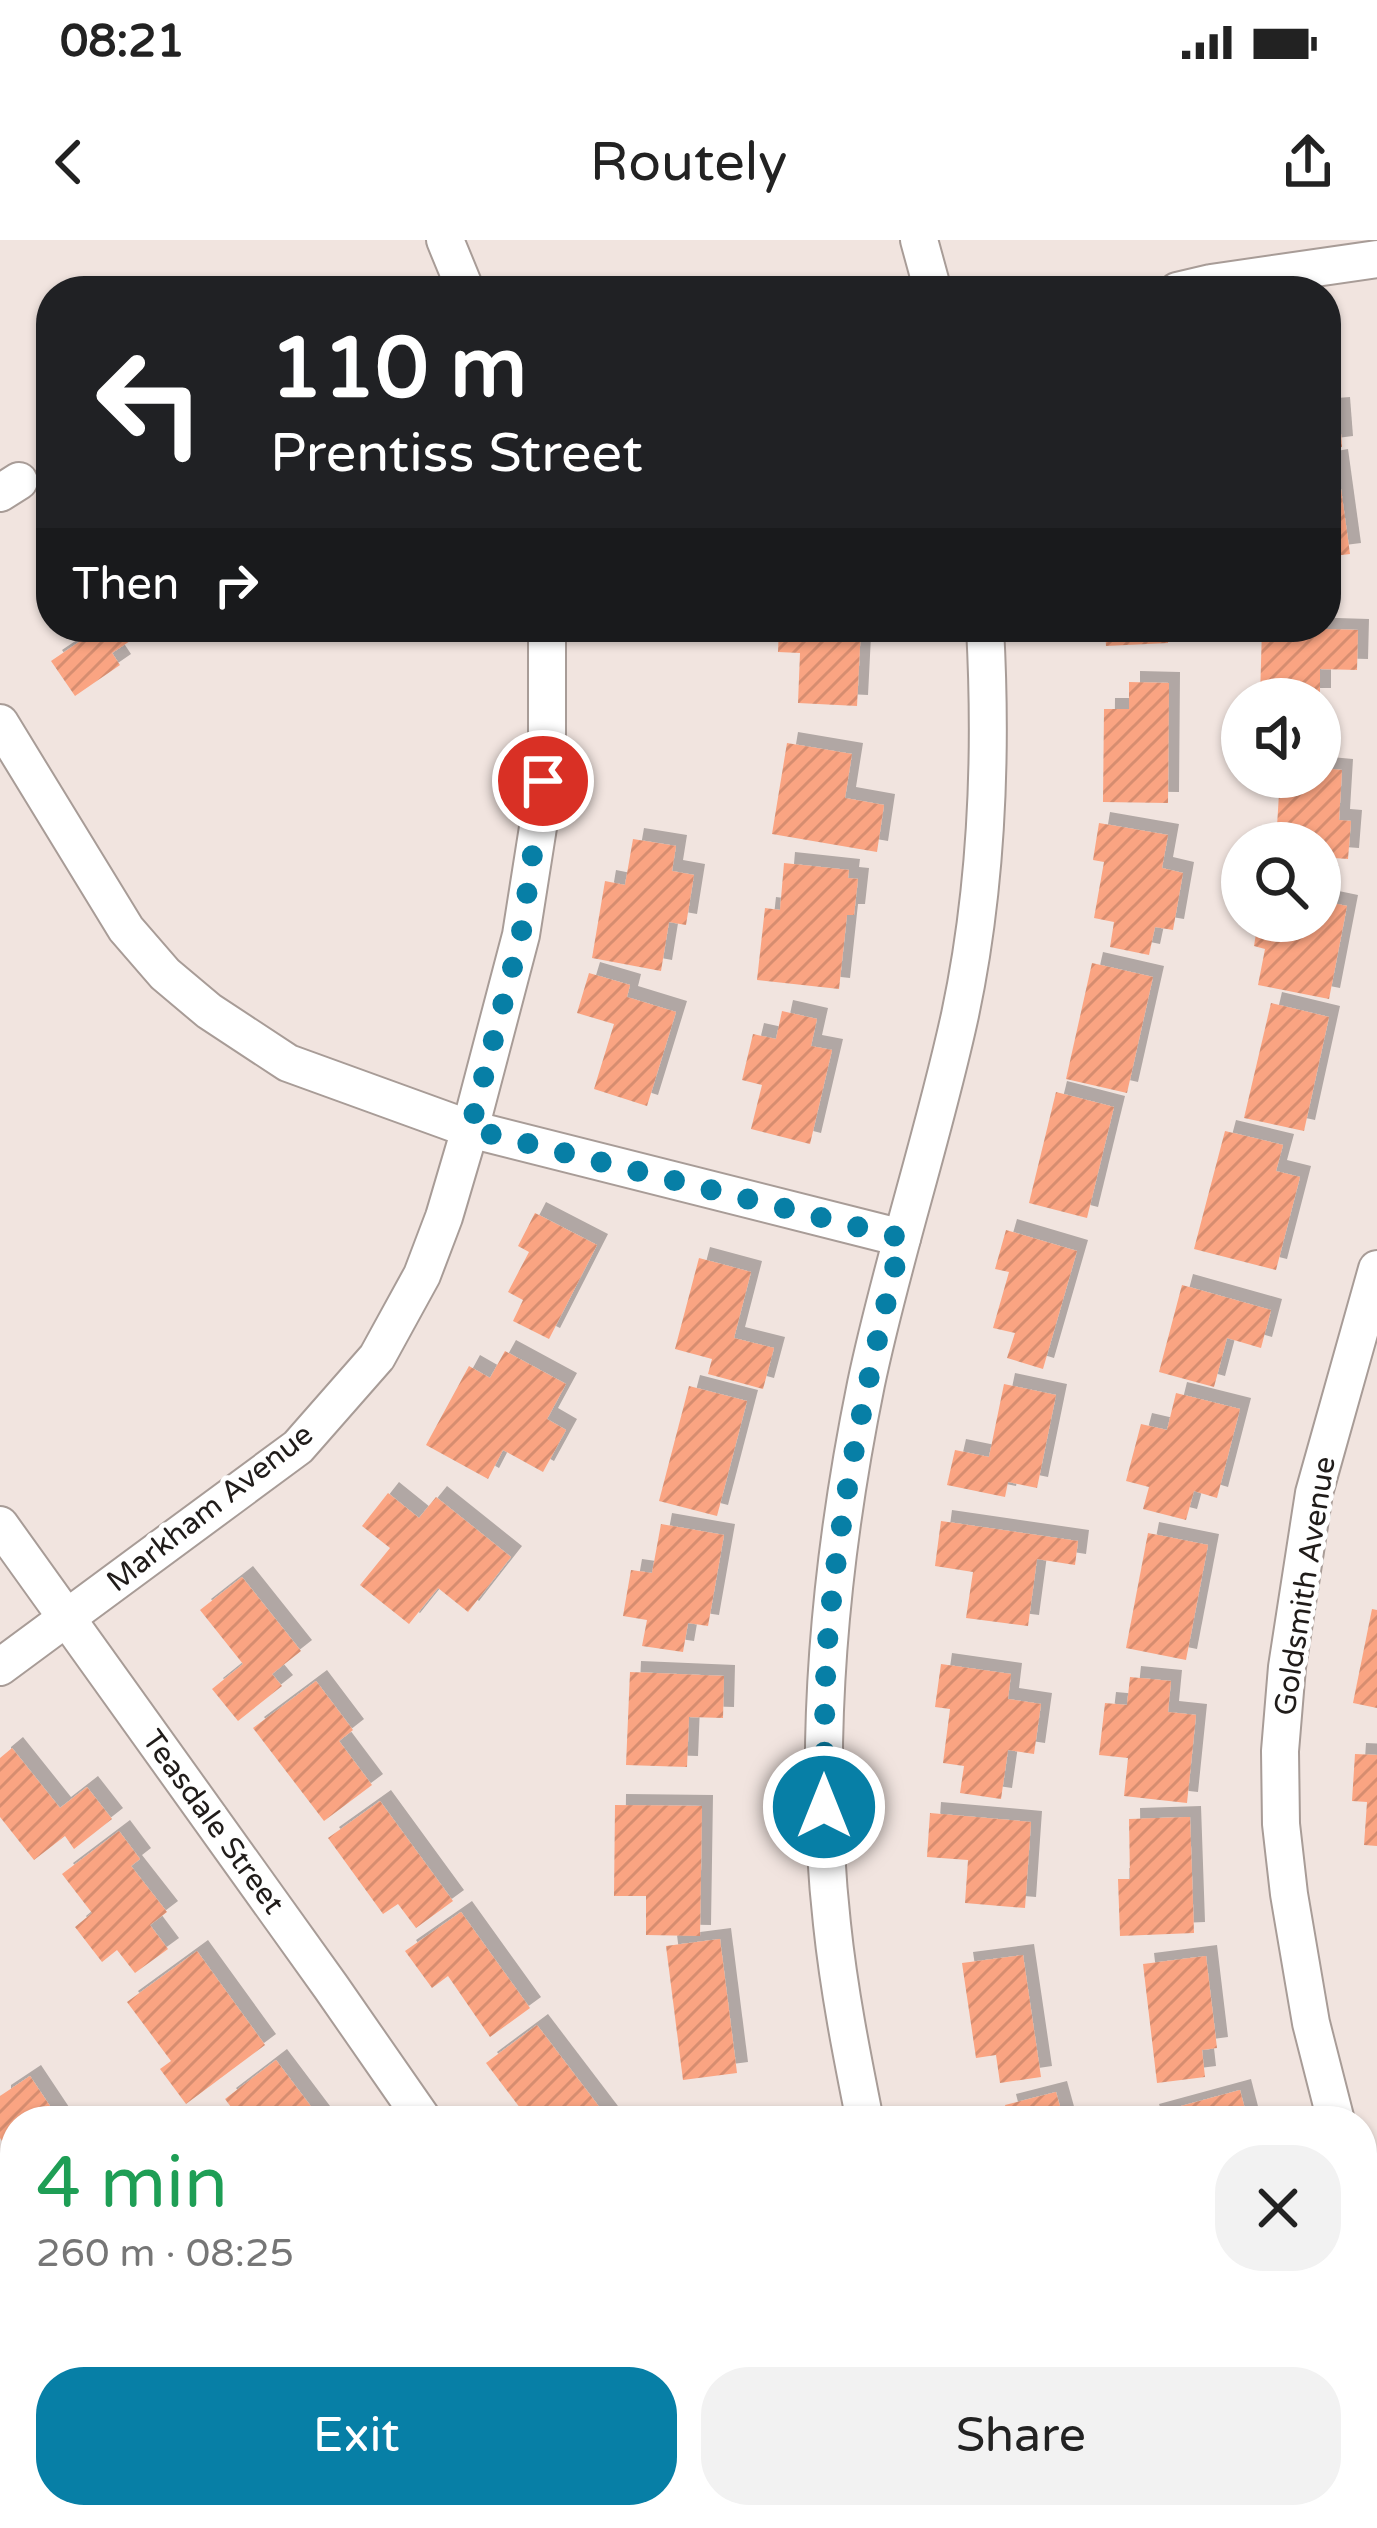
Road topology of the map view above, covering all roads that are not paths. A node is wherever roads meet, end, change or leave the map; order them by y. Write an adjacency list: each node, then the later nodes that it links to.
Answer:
1 (445, 240): 4 (street)
2 (919, 240): 5 (street)
3 (1377, 260): 6 (street)
4 (460, 276)
5 (929, 276)
6 (1261, 276)
7 (547, 642): 10 (street, Markham Avenue)
8 (985, 642): 11 (street)
9 (0, 723): 10 (street)
10 (470, 1129): 11 (street); 14 (street, Markham Avenue)
11 (902, 1238): 17 (street)
12 (1377, 1269): 18 (street, Goldsmith Avenue)
13 (0, 1526): 14 (street, Teasdale Street)
14 (67, 1619): 15 (street, Markham Avenue); 16 (street, Teasdale Street)
15 (0, 1667)
16 (414, 2106)
17 (862, 2106)
18 (1332, 2106)

